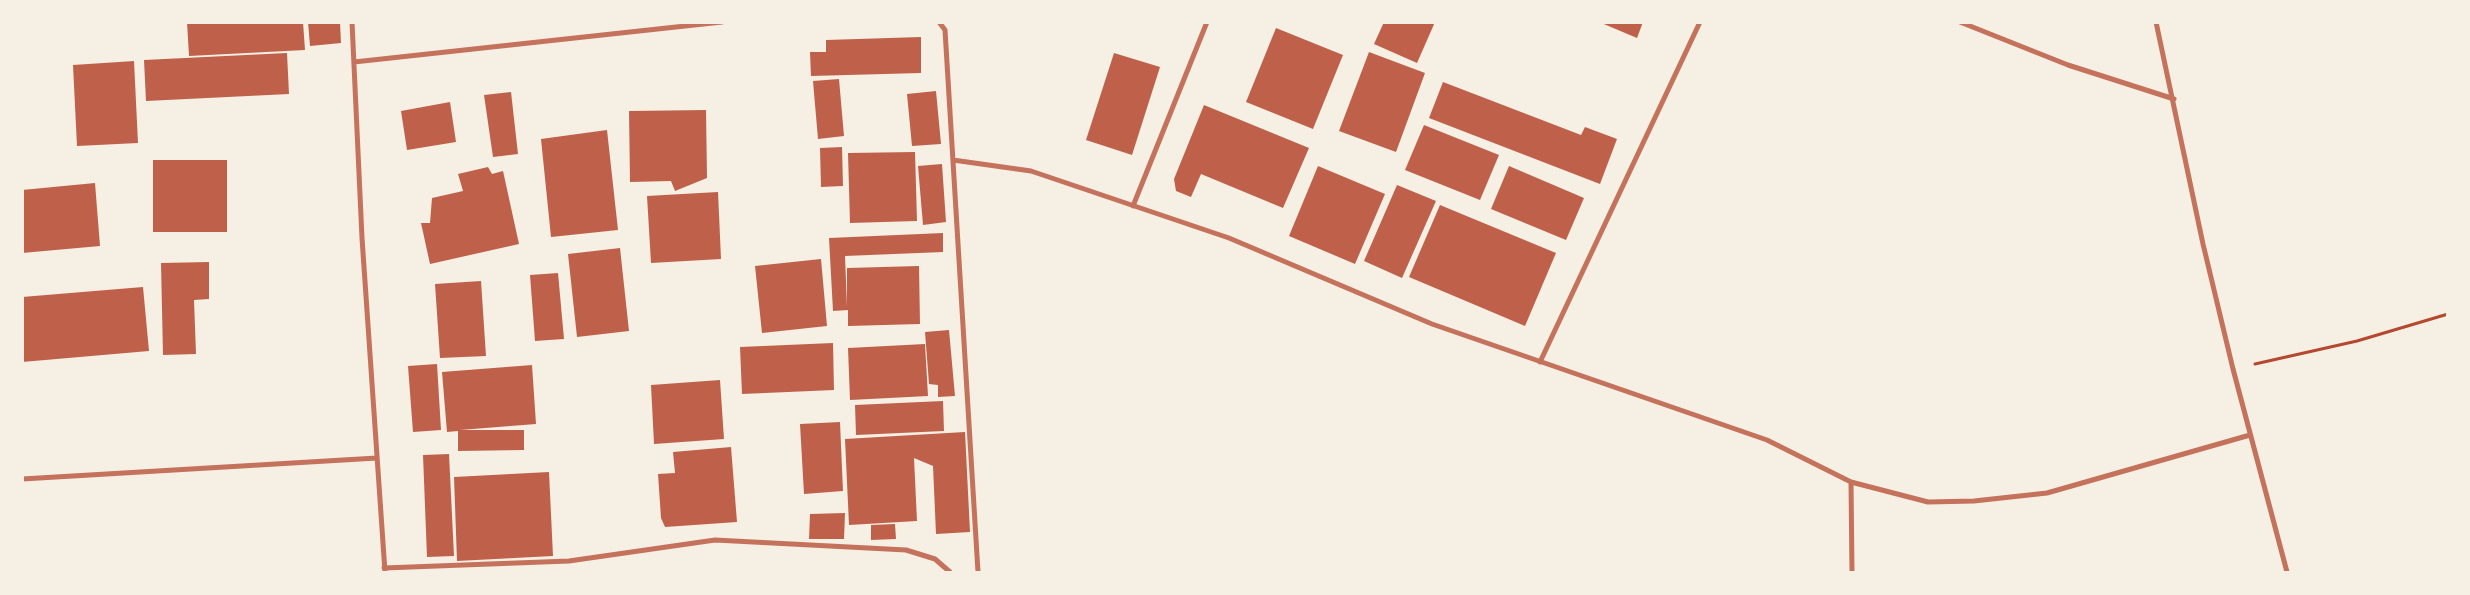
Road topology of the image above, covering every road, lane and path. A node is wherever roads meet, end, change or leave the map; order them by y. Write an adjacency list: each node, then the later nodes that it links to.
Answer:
1 (352, 22): 8 (street)
2 (722, 22): 8 (street)
3 (939, 22): 10 (street)
4 (1207, 22): 11 (street)
5 (1700, 22): 13 (street)
6 (1960, 22): 9 (street)
7 (2156, 22): 9 (street)
8 (354, 62): 16 (street)
9 (2174, 99): 14 (street)
10 (954, 160): 11 (street); 21 (street)
11 (1132, 206): 13 (street)
12 (2448, 314): 14 (path)
13 (1540, 362): 18 (street)
14 (2233, 370): 15 (street)
15 (2250, 434): 18 (street); 23 (street)
16 (377, 458): 17 (street); 19 (street)
17 (22, 479)
18 (1851, 482): 22 (street)
19 (384, 570): 20 (street)
20 (950, 572)
21 (978, 572)
22 (1852, 572)
23 (2287, 572)

